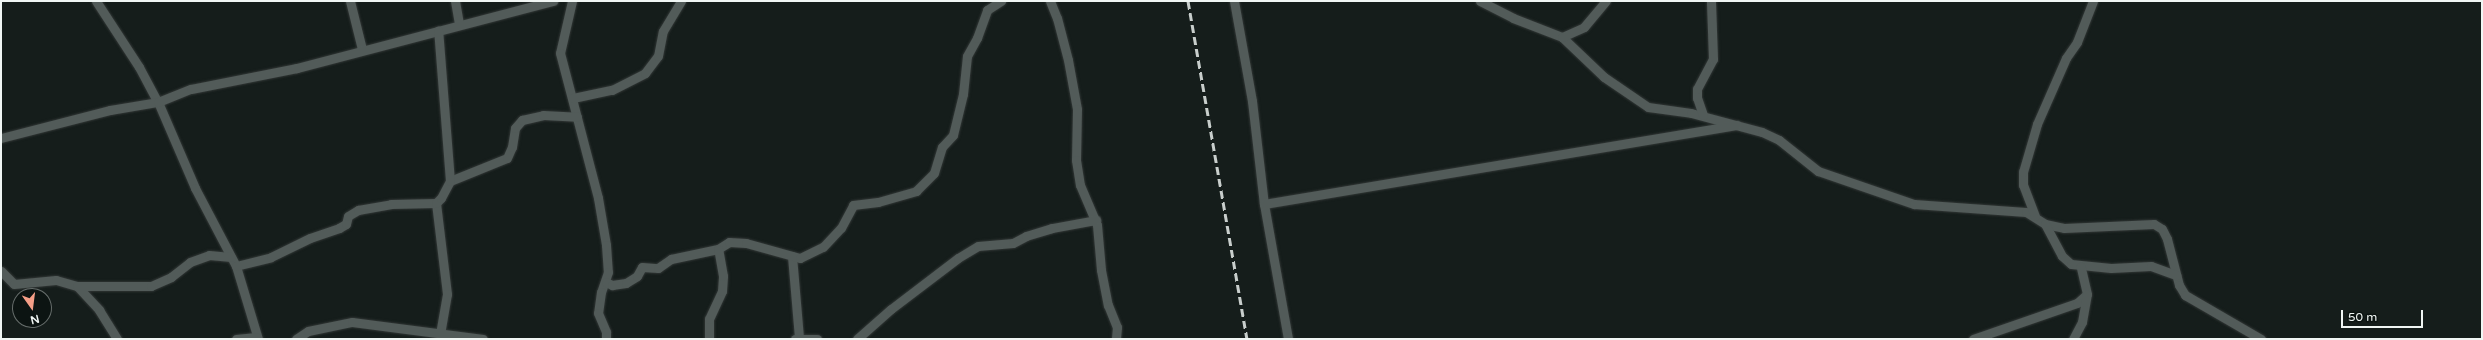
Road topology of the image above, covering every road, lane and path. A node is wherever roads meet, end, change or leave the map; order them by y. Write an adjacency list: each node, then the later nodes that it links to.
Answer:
1 (96, 1): 21 (street)
2 (350, 1): 19 (street)
3 (455, 1): 16 (street)
4 (507, 1): 15 (street)
5 (553, 1): 15 (street)
6 (572, 1): 20 (street)
7 (681, 1): 20 (street)
8 (1001, 1): 33 (street)
9 (1050, 1): 30 (street)
10 (1234, 1): 28 (street)
11 (1480, 1): 18 (street)
12 (1606, 1): 18 (street)
13 (1711, 1): 22 (street)
14 (2093, 1): 29 (street)
15 (510, 11): 16 (street)
16 (459, 24): 17 (street)
17 (438, 30): 19 (street); 26 (street)
18 (1562, 37): 22 (street)
19 (362, 49): 21 (street)
20 (573, 98): 23 (street)
21 (158, 102): 25 (street); 34 (street)
22 (1703, 115): 24 (street)
23 (577, 117): 26 (street); 39 (street)
24 (1737, 125): 28 (street); 29 (street)
25 (1, 138)
26 (450, 181): 27 (street)
27 (436, 203): 35 (street); 43 (street)
28 (1264, 204): 56 (street)
29 (2035, 216): 31 (street)
30 (1096, 220): 54 (street); 55 (street)
31 (2045, 224): 36 (street); 38 (street)
32 (718, 249): 33 (street); 39 (street); 52 (street)
33 (792, 256): 45 (street)
34 (231, 257): 35 (street); 40 (street)
35 (236, 266): 44 (street)
36 (2081, 267): 38 (street); 41 (street)
37 (1, 271): 40 (street)
38 (2176, 275): 59 (street)
39 (606, 282): 51 (street)
40 (77, 286): 46 (street)
41 (2087, 294): 57 (street); 58 (street)
42 (407, 329): 43 (street); 48 (street); 49 (street)
43 (440, 334): 50 (street)
44 (257, 338): 47 (street)
45 (797, 338): 53 (street)
46 (117, 339)
47 (236, 339)
48 (296, 339)
49 (408, 339)
50 (483, 339)
51 (606, 339)
52 (709, 339)
53 (818, 339)
54 (857, 339)
55 (1116, 339)
56 (1288, 339)
57 (1973, 339)
58 (2073, 339)
59 (2261, 339)

